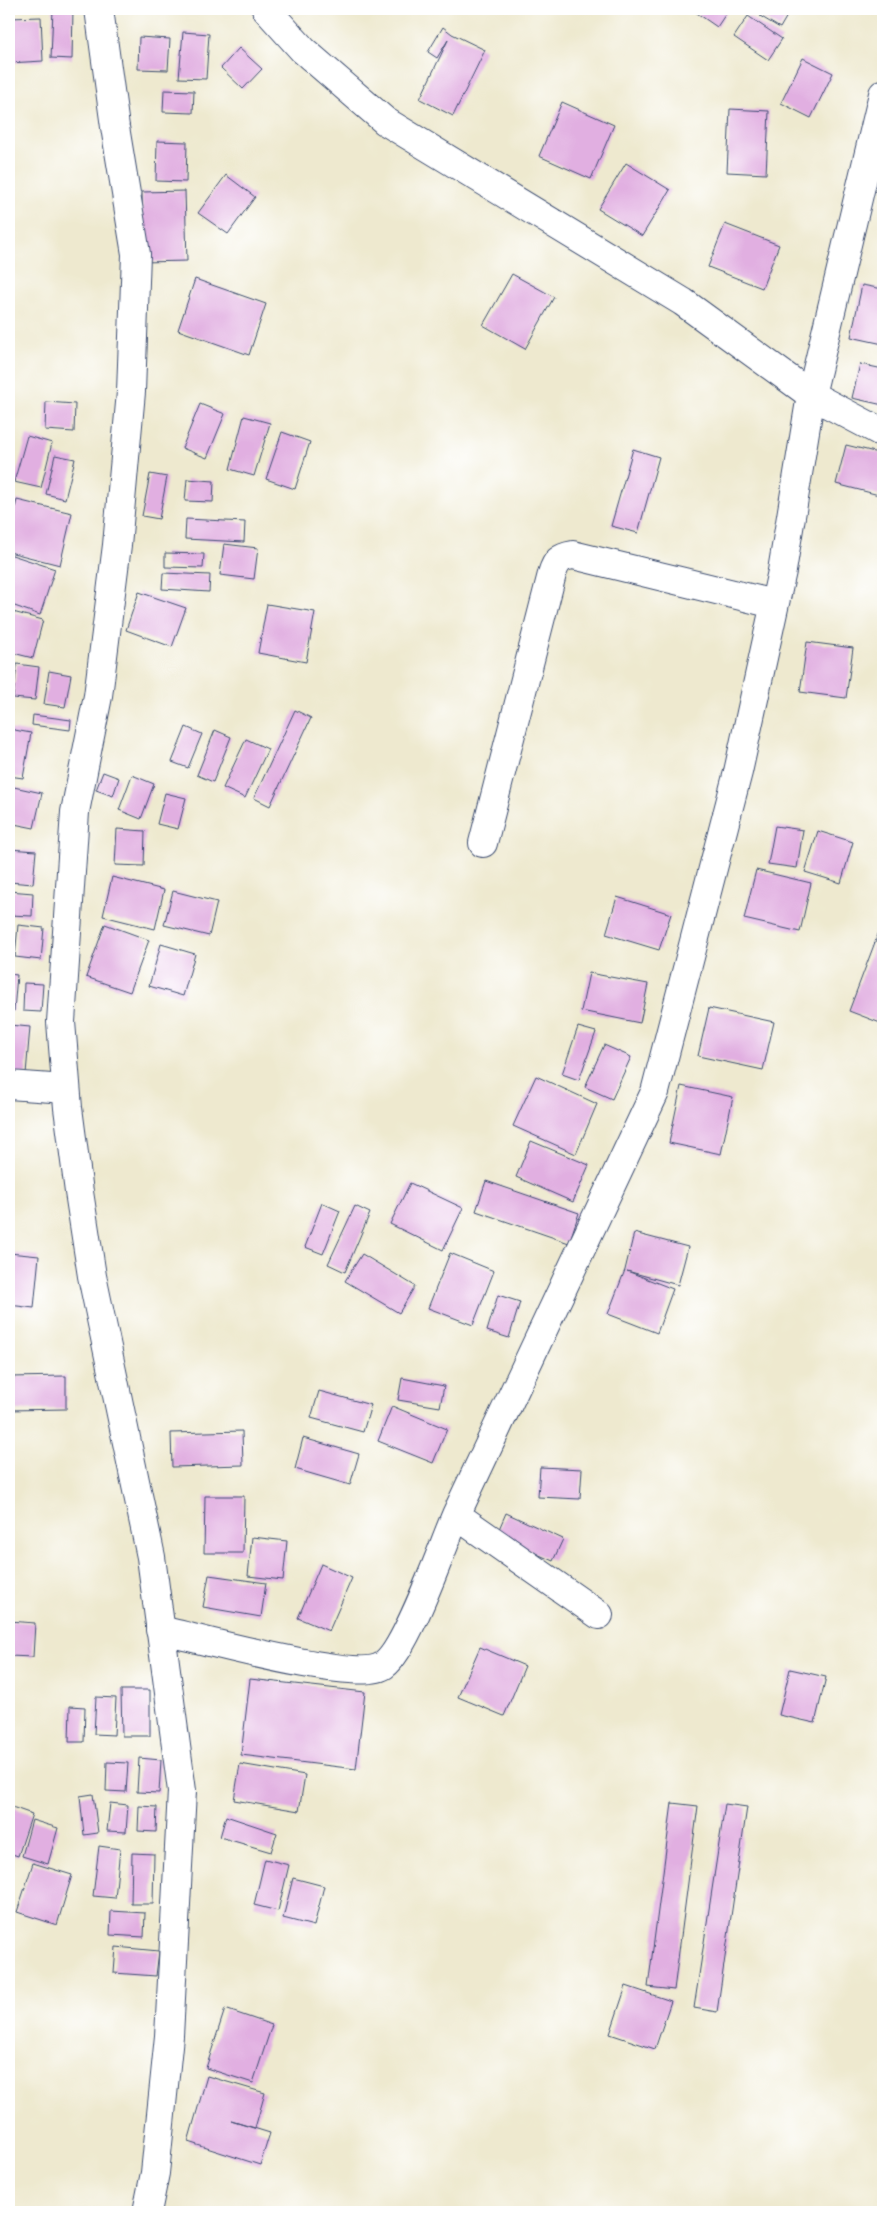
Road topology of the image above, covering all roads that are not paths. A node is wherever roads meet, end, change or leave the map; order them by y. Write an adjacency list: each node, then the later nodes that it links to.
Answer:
1 (99, 9): 9 (street)
2 (266, 9): 4 (street)
3 (883, 94): 4 (street)
4 (811, 395): 5 (street); 6 (street)
5 (883, 433)
6 (774, 604): 7 (street); 10 (street)
7 (483, 843)
8 (9, 1085): 9 (street)
9 (66, 1089): 12 (street)
10 (456, 1515): 11 (street); 12 (street)
11 (599, 1615)
12 (160, 1630): 13 (street)
13 (147, 2212)

